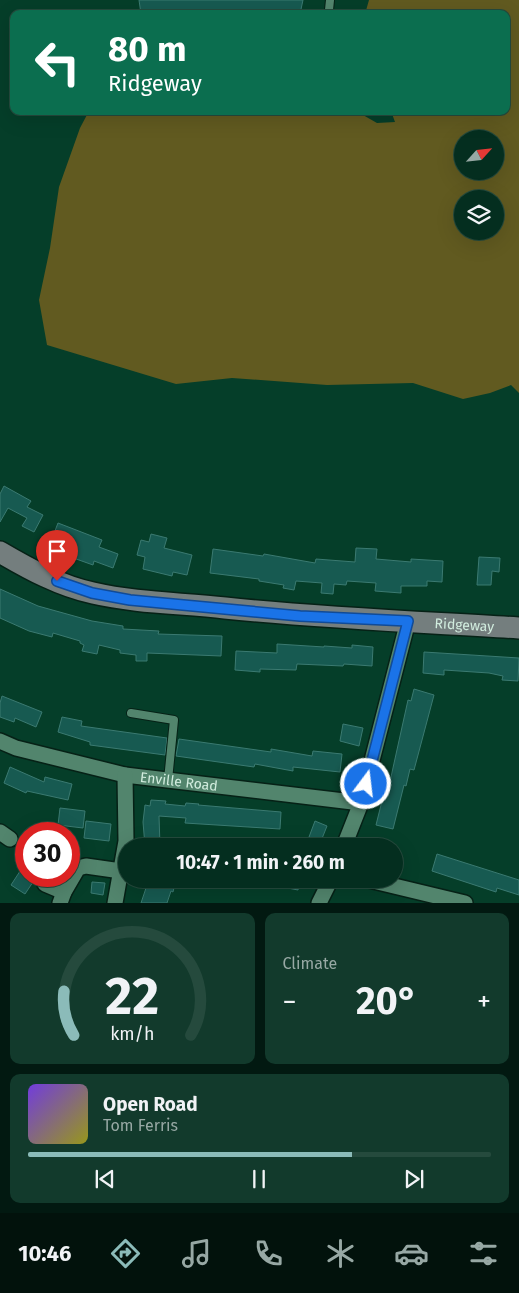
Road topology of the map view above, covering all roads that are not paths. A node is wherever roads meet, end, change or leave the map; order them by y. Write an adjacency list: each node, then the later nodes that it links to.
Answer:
1 (330, 0): 2 (lane)
2 (329, 10)
3 (0, 552): 4 (street, Ridgeway)
4 (408, 621): 5 (street, Ridgeway); 10 (street)
5 (519, 628)
6 (131, 713): 9 (lane)
7 (0, 740): 8 (street, Enville Road)
8 (125, 775): 9 (street, Enville Road); 11 (street)
9 (168, 780): 10 (street, Enville Road)
10 (361, 802): 12 (street)
11 (126, 838)
12 (347, 838)
13 (118, 862): 18 (street)
14 (49, 887): 18 (street)
15 (118, 887): 19 (street)
16 (326, 888): 20 (street)
17 (403, 888): 21 (street)
18 (62, 897)
19 (115, 903)
20 (319, 903)
21 (465, 903)

